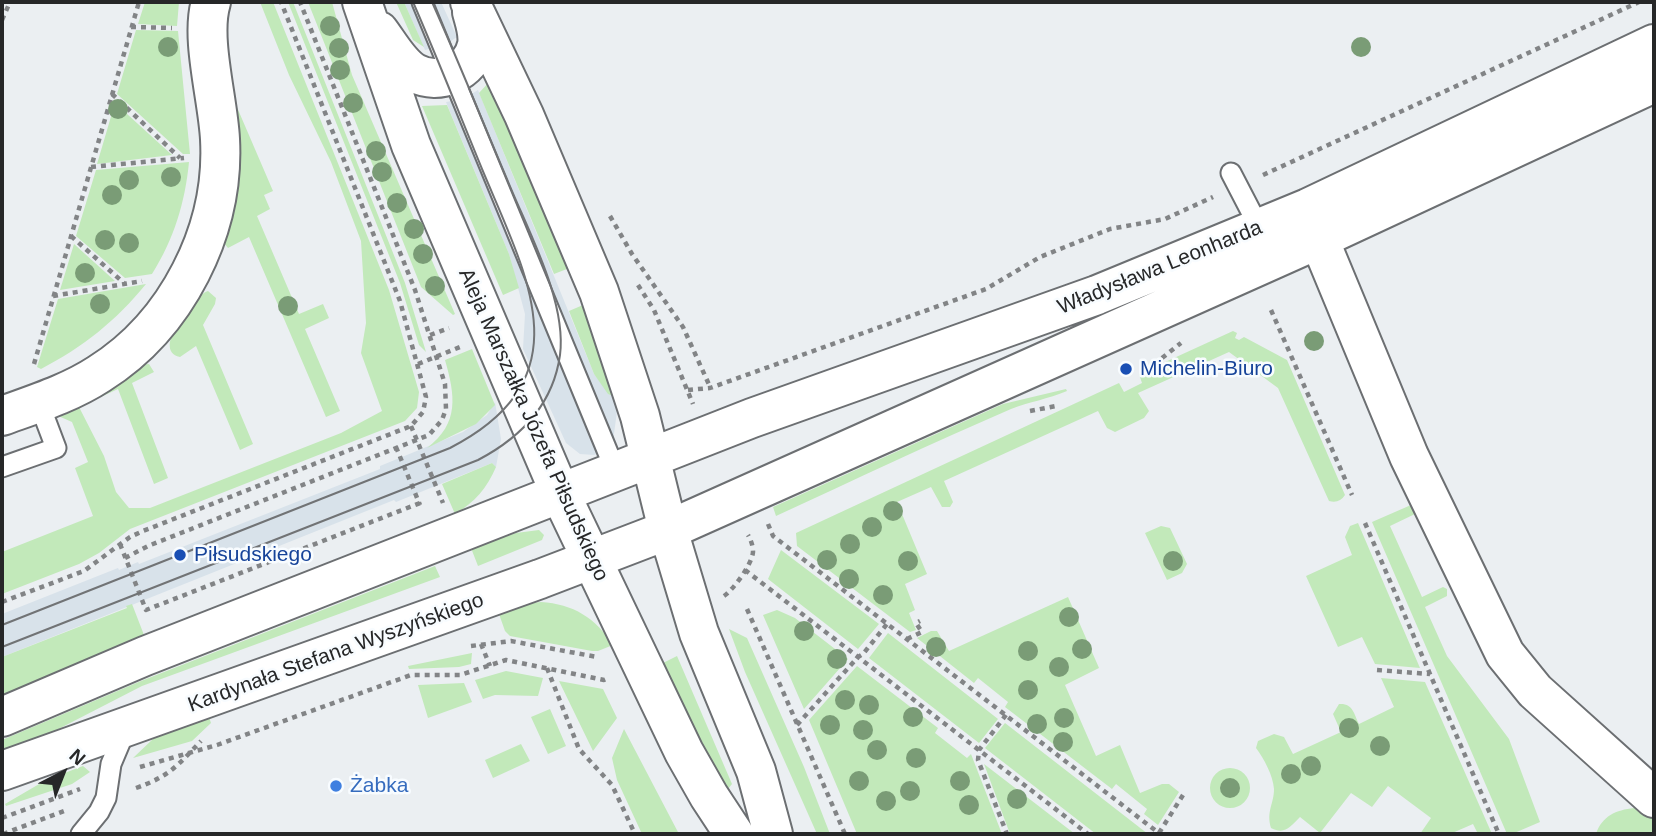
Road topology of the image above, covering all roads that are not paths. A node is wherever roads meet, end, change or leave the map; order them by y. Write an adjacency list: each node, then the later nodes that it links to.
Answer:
1 (211, 2): 11 (main road)
2 (422, 2): 6 (lane)
3 (469, 2): 6 (main road); 13 (main road)
4 (364, 9): 6 (main road); 16 (main road, Aleja Marszałka Józefa Piłsudskiego)
5 (1654, 44): 9 (main road, Władysława Leonharda)
6 (454, 75): 15 (lane)
7 (1654, 83): 10 (main road, Władysława Leonharda)
8 (1231, 173): 9 (lane)
9 (1259, 227): 13 (main road, Władysława Leonharda)
10 (1319, 239): 17 (main road, Władysława Leonharda); 22 (main road)
11 (36, 385): 12 (main road); 14 (lane)
12 (2, 415)
13 (651, 458): 15 (main road); 17 (main road)
14 (2, 467)
15 (616, 472): 16 (main road)
16 (560, 493): 18 (main road, Aleja Marszałka Józefa Piłsudskiego); 19 (main road)
17 (668, 530): 18 (main road, Kardynała Stefana Wyszyńskiego); 25 (main road)
18 (592, 561): 20 (main road, Kardynała Stefana Wyszyńskiego); 24 (main road, Aleja Marszałka Józefa Piłsudskiego)
19 (2, 717)
20 (138, 723): 21 (main road, Kardynała Stefana Wyszyńskiego); 23 (lane)
21 (2, 771)
22 (1654, 798)
23 (81, 834)
24 (734, 834)
25 (773, 834)

